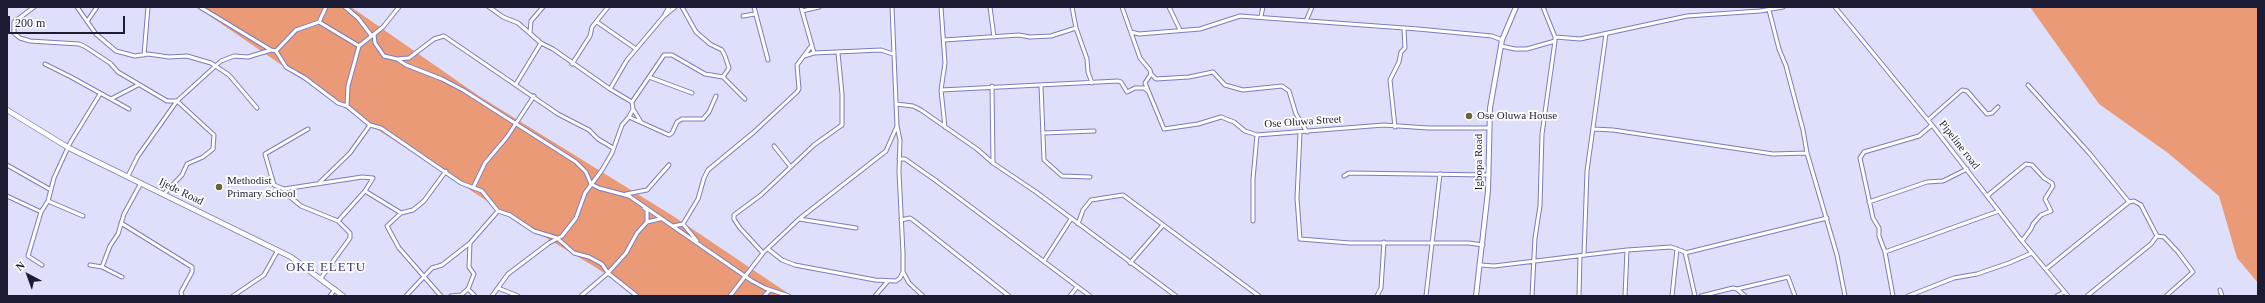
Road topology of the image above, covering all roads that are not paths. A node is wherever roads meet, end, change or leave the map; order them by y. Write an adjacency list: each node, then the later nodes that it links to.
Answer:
1 (34, 7): 72 (street)
2 (77, 7): 36 (street)
3 (97, 7): 36 (street)
4 (148, 7): 61 (street)
5 (200, 7): 56 (street)
6 (326, 7): 38 (street)
7 (345, 7): 45 (street)
8 (489, 7): 43 (street)
9 (543, 7): 43 (street)
10 (608, 7): 39 (street)
11 (669, 7): 33 (street)
12 (675, 7): 33 (street)
13 (682, 7): 70 (street)
14 (754, 7): 32 (street)
15 (801, 7): 31 (street)
16 (819, 7): 31 (street)
17 (892, 7): 60 (street)
18 (941, 7): 49 (street)
19 (990, 7): 47 (street)
20 (1072, 7): 40 (street)
21 (1122, 7): 44 (street)
22 (1170, 7): 42 (street)
23 (1263, 7): 35 (street)
24 (1312, 7): 37 (street)
25 (1516, 7): 50 (street, Igbopa Road)
26 (1543, 7): 48 (street)
27 (1783, 7): 30 (street)
28 (1835, 7): 96 (street, Pipeline road)
29 (398, 8): 45 (street)
30 (1768, 10): 46 (street); 115 (street)
31 (802, 11): 52 (street)
32 (756, 14): 34 (street); 64 (street)
33 (664, 16): 55 (street)
34 (743, 16)
35 (1261, 16): 37 (street); 42 (street)
36 (88, 20): 61 (street)
37 (1306, 21): 41 (street)
38 (319, 22): 53 (street); 57 (street)
39 (597, 22): 55 (street); 66 (street)
40 (1076, 28): 47 (street); 71 (street)
41 (1404, 29): 50 (street); 103 (street)
42 (1180, 30): 44 (street)
43 (530, 32): 51 (street)
44 (1131, 32): 68 (street)
45 (372, 34): 53 (street); 63 (street)
46 (1606, 34): 48 (street); 106 (street)
47 (994, 36): 49 (street)
48 (1555, 39): 54 (street); 182 (street)
49 (944, 40): 78 (street)
50 (1502, 40): 54 (street, Igbopa Road)
51 (541, 43): 66 (street); 73 (street)
52 (812, 45): 58 (street); 62 (street)
53 (360, 46): 89 (street)
54 (1501, 46): 104 (street, Igbopa Road)
55 (636, 49): 77 (street)
56 (271, 50): 57 (street); 67 (street)
57 (277, 52): 89 (street)
58 (814, 53): 59 (street); 62 (street)
59 (838, 53): 60 (street); 120 (street)
60 (894, 54): 88 (street)
61 (144, 55): 67 (street)
62 (804, 56): 157 (street)
63 (397, 59): 73 (street); 98 (street)
64 (768, 60)
65 (45, 64): 80 (street)
66 (572, 64): 77 (street)
67 (216, 66): 86 (street); 91 (street)
68 (1151, 74): 81 (street); 108 (street)
69 (649, 77): 70 (street); 79 (street); 87 (street)
70 (723, 77): 85 (street)
71 (1092, 82): 76 (street); 81 (street)
72 (138, 84): 84 (street); 86 (street)
73 (516, 84): 82 (street)
74 (2028, 85): 141 (street)
75 (992, 86): 76 (street); 78 (street); 117 (street)
76 (1042, 86): 109 (street)
77 (610, 89): 87 (street)
78 (941, 90): 102 (street)
79 (692, 93)
80 (100, 94): 84 (street); 113 (street)
81 (1151, 94): 111 (street, Ose Oluwa Street)
82 (534, 96): 98 (street); 114 (street)
83 (716, 96): 97 (street)
84 (111, 99): 92 (street)
85 (745, 99)
86 (177, 101): 125 (street); 135 (street)
87 (632, 102): 93 (street)
88 (896, 104): 101 (street); 102 (street)
89 (347, 106): 99 (street)
90 (1998, 107): 96 (street)
91 (257, 108)
92 (129, 109)
93 (633, 109): 95 (street); 97 (street)
94 (7, 110): 113 (main road, Ijede Road)
95 (629, 117): 97 (street); 114 (street)
96 (1928, 120): 100 (street, Pipeline road)
97 (641, 122)
98 (516, 124): 130 (street); 131 (street)
99 (370, 125): 122 (street); 129 (street)
100 (1932, 125): 121 (street, Pipeline road); 140 (street)
101 (896, 126): 116 (street); 150 (street)
102 (945, 127): 117 (street)
103 (1395, 127): 104 (street, Ose Oluwa Street); 108 (street, Ose Oluwa Street)
104 (1488, 128): 124 (street, Igbopa Road)
105 (308, 129): 132 (street)
106 (1593, 129): 115 (street); 180 (street)
107 (1094, 131): 109 (street)
108 (1307, 132): 110 (street, Ose Oluwa Street)
109 (1044, 133): 127 (street)
110 (1300, 133): 111 (street, Ose Oluwa Street); 166 (street)
111 (1257, 135): 154 (street)
112 (774, 146): 120 (street)
113 (69, 148): 125 (main road, Ijede Road); 133 (street)
114 (613, 148): 130 (street)
115 (1807, 153): 148 (street)
116 (899, 159): 152 (street); 181 (street)
117 (993, 163): 151 (street)
118 (7, 165): 133 (street)
119 (669, 165): 136 (street)
120 (790, 166): 177 (street)
121 (1967, 169): 138 (street, Pipeline road); 140 (street)
122 (446, 171): 131 (street); 146 (street)
123 (1440, 174): 124 (street); 126 (street); 169 (street)
124 (1489, 175): 171 (street, Igbopa Road)
125 (128, 176): 128 (main road, Ijede Road)
126 (1344, 176)
127 (1090, 177)
128 (141, 183): 135 (main road, Ijede Road); 156 (street)
129 (319, 183): 132 (street); 134 (street)
130 (591, 184): 136 (street); 164 (street)
131 (473, 188): 145 (street)
132 (284, 189): 153 (street)
133 (51, 190): 139 (street)
134 (365, 191): 146 (street); 153 (street)
135 (164, 194): 174 (main road, Ijede Road)
136 (625, 194): 142 (street)
137 (7, 196): 144 (street)
138 (1987, 196): 143 (street, Pipeline road); 165 (street)
139 (48, 201): 144 (street); 147 (street)
140 (1869, 202): 176 (street)
141 (2129, 202): 163 (street); 188 (street)
142 (643, 206): 149 (street); 155 (street)
143 (1999, 211): 165 (street, Pipeline road); 176 (street)
144 (40, 212): 184 (street)
145 (498, 212): 162 (street); 167 (street)
146 (401, 213): 191 (street)
147 (83, 216)
148 (1826, 218): 178 (street); 238 (street)
149 (660, 219): 155 (street); 160 (street)
150 (800, 219): 161 (street); 172 (street)
151 (1071, 219): 158 (street); 181 (street)
152 (901, 220): 189 (street); 222 (street)
153 (338, 221): 194 (street)
154 (1253, 221)
155 (647, 222): 190 (street)
156 (121, 223): 187 (street); 207 (street)
157 (683, 224): 160 (street); 170 (street)
158 (1078, 224): 159 (street); 183 (street)
159 (1163, 225): 183 (street); 226 (street)
160 (673, 226): 170 (street)
161 (856, 228)
162 (548, 236): 164 (street); 168 (street)
163 (2157, 236): 243 (street); 244 (street)
164 (557, 238): 168 (street); 190 (street)
165 (2022, 241): 179 (street, Pipeline road)
166 (1384, 242): 169 (street); 227 (street)
167 (470, 243): 191 (street); 200 (street)
168 (549, 243): 197 (street)
169 (1433, 243): 171 (street); 228 (street)
170 (699, 244): 193 (street)
171 (1483, 245): 186 (street, Igbopa Road)
172 (768, 249): 177 (street); 195 (street)
173 (1677, 249): 175 (street); 178 (street); 233 (street)
174 (278, 250): 194 (main road, Ijede Road); 208 (street)
175 (1627, 250): 180 (street); 232 (street)
176 (1885, 252): 239 (street)
177 (763, 253): 193 (street)
178 (1685, 253): 234 (street)
179 (2032, 253): 188 (street, Pipeline road); 240 (street)
180 (1582, 255): 182 (street); 231 (street)
181 (1044, 261): 196 (street)
182 (1535, 262): 186 (street); 230 (street)
183 (1130, 263): 225 (street)
184 (42, 265)
185 (90, 265): 187 (street)
186 (1481, 265): 229 (street, Igbopa Road)
187 (102, 267): 192 (street)
188 (2046, 269): 204 (street, Pipeline road)
189 (903, 272): 195 (street); 221 (street)
190 (608, 273): 216 (street); 217 (street)
191 (424, 276): 206 (street); 211 (street)
192 (122, 277)
193 (746, 277): 198 (street); 218 (street)
194 (321, 278): 199 (main road, Ijede Road)
195 (888, 281): 220 (street)
196 (1077, 287): 223 (street); 224 (street)
197 (498, 288): 214 (street); 215 (street)
198 (765, 288): 202 (street); 205 (street)
199 (335, 289): 209 (street); 210 (main road, Ijede Road)
200 (468, 289): 212 (street); 213 (street)
201 (1737, 289): 235 (street); 236 (street); 237 (street)
202 (770, 290): 205 (street); 219 (street)
203 (2220, 290): 245 (street)
204 (2064, 292): 241 (street); 242 (street, Pipeline road)
205 (765, 294)
206 (408, 295)
207 (182, 296)
208 (233, 296)
209 (330, 296)
210 (343, 296)
211 (441, 296)
212 (451, 296)
213 (475, 296)
214 (492, 296)
215 (518, 296)
216 (581, 296)
217 (637, 296)
218 (730, 296)
219 (789, 296)
220 (875, 296)
221 (923, 296)
222 (1009, 296)
223 (1070, 296)
224 (1090, 296)
225 (1176, 296)
226 (1259, 296)
227 (1377, 296)
228 (1426, 296)
229 (1476, 296)
230 (1532, 296)
231 (1579, 296)
232 (1625, 296)
233 (1672, 296)
234 (1695, 296)
235 (1701, 296)
236 (1745, 296)
237 (1795, 296)
238 (1845, 296)
239 (1893, 296)
240 (1908, 296)
241 (2057, 296)
242 (2068, 296)
243 (2087, 296)
244 (2166, 296)
245 (2222, 296)

